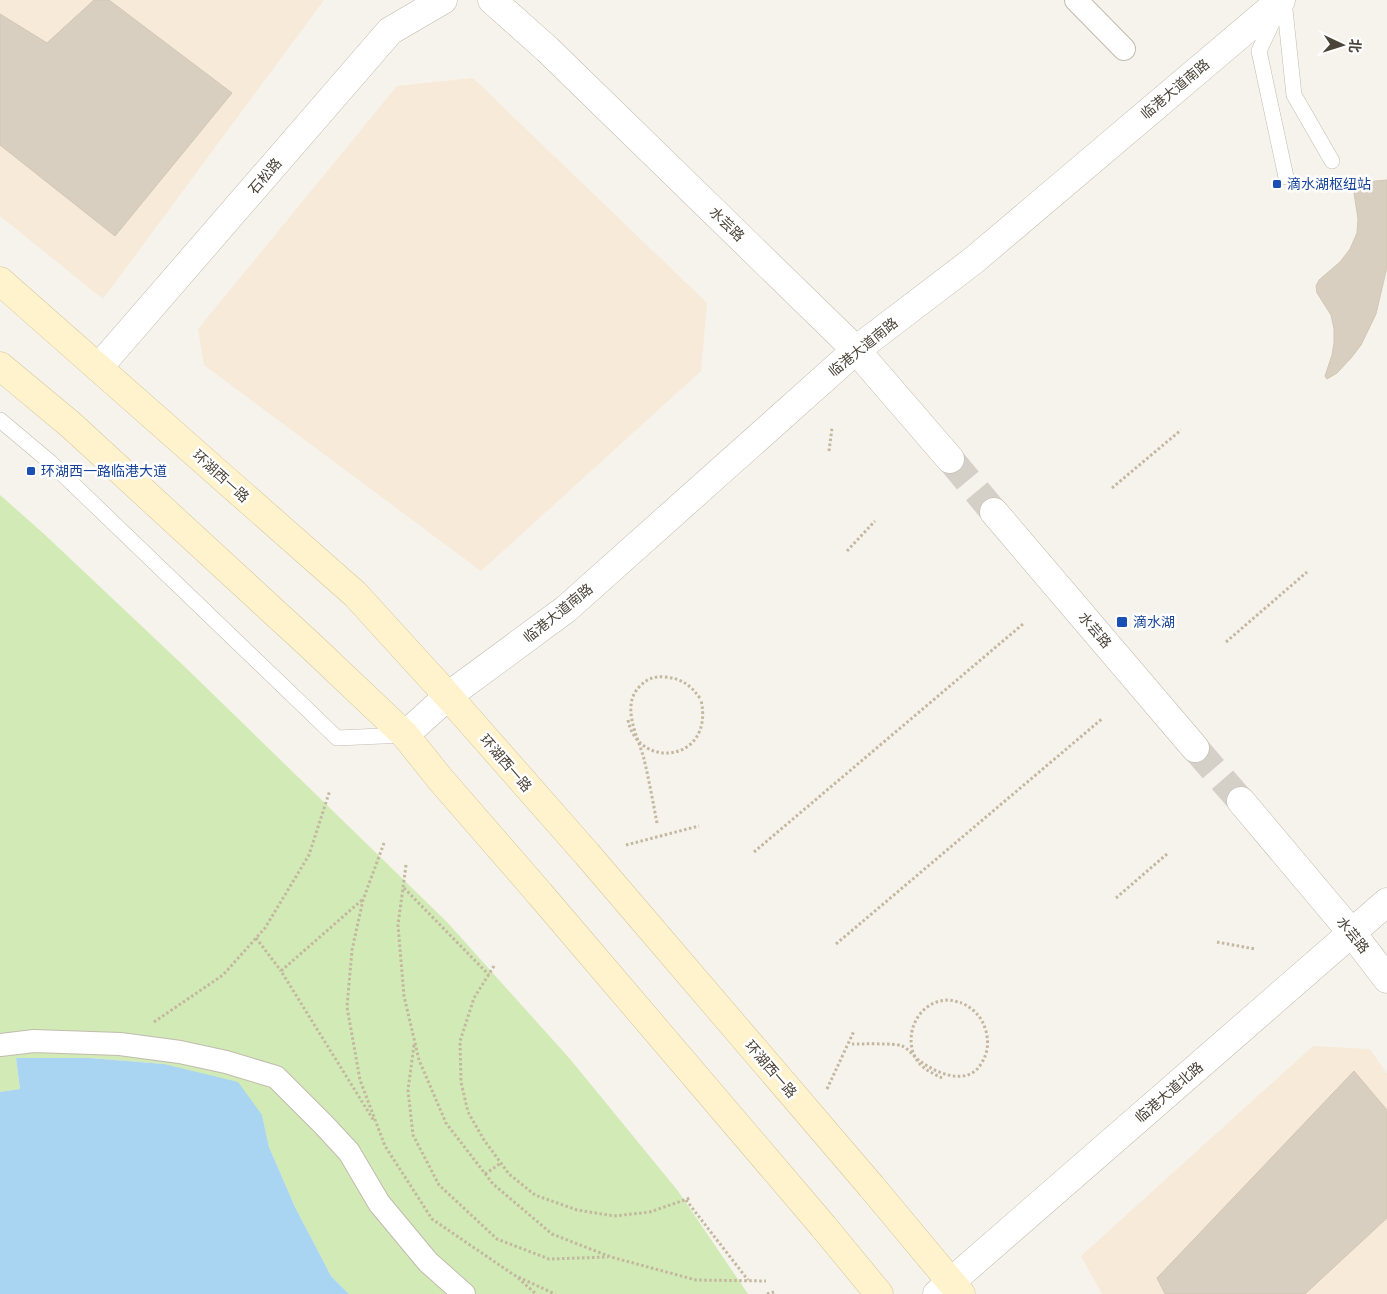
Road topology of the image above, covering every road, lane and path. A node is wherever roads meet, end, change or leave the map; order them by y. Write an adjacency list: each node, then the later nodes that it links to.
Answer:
1 (443, 0): 11 (street, 石松路)
2 (492, 0): 9 (street, 水芸路)
3 (1076, 0): 5 (street)
4 (1283, 0): 6 (lane); 7 (lane); 9 (street, 临港大道南路)
5 (1124, 48)
6 (1332, 161)
7 (1286, 177)
8 (0, 281): 11 (main road, 环湖西一路)
9 (856, 350): 16 (street, 水芸路); 24 (street, 临港大道南路)
10 (0, 366): 27 (main road)
11 (99, 367): 24 (main road, 环湖西一路)
12 (0, 420): 27 (lane)
13 (832, 428): 15 (path)
14 (1180, 430): 17 (path)
15 (829, 451)
16 (950, 459)
17 (1112, 488)
18 (994, 512): 28 (street, 水芸路)
19 (875, 521): 20 (path)
20 (847, 551)
21 (1307, 572): 23 (path)
22 (1023, 624): 35 (path)
23 (1226, 642)
24 (448, 696): 27 (street, 临港大道南路); 65 (main road, 环湖西一路, bridge)
25 (1103, 718): 45 (path)
26 (628, 720): 31 (path, bridge)
27 (405, 736): 71 (main road, bridge)
28 (1195, 748)
29 (330, 790): 43 (path)
30 (1241, 801): 42 (street, 水芸路)
31 (657, 823)
32 (700, 826): 34 (path)
33 (384, 843): 40 (path)
34 (626, 845)
35 (754, 852)
36 (1167, 854): 39 (path)
37 (406, 865): 38 (path)
38 (403, 887): 49 (path); 53 (path)
39 (1116, 898)
40 (363, 900): 48 (path); 58 (path)
41 (1387, 902): 42 (street, 临港大道北路)
42 (1352, 933): 50 (street, 水芸路); 65 (street, 临港大道北路)
43 (256, 938): 48 (path); 51 (path)
44 (1217, 942): 46 (path)
45 (836, 944)
46 (1255, 949)
47 (494, 966): 49 (path)
48 (281, 971): 58 (path)
49 (489, 975): 59 (path)
50 (1387, 979)
51 (152, 1023)
52 (854, 1031): 57 (path)
53 (414, 1042): 60 (path); 61 (path)
54 (852, 1044): 56 (path, bridge)
55 (0, 1045): 67 (street)
56 (942, 1078)
57 (827, 1090)
58 (378, 1128): 62 (path)
59 (501, 1163): 60 (path); 63 (path)
60 (485, 1174): 61 (path)
61 (611, 1257): 63 (path)
62 (514, 1276): 68 (path); 69 (path)
63 (749, 1281): 64 (path)
64 (766, 1281)
65 (950, 1290)
66 (774, 1292): 70 (path)
67 (464, 1294)
68 (536, 1294)
69 (555, 1294)
70 (767, 1294)
71 (879, 1294)

